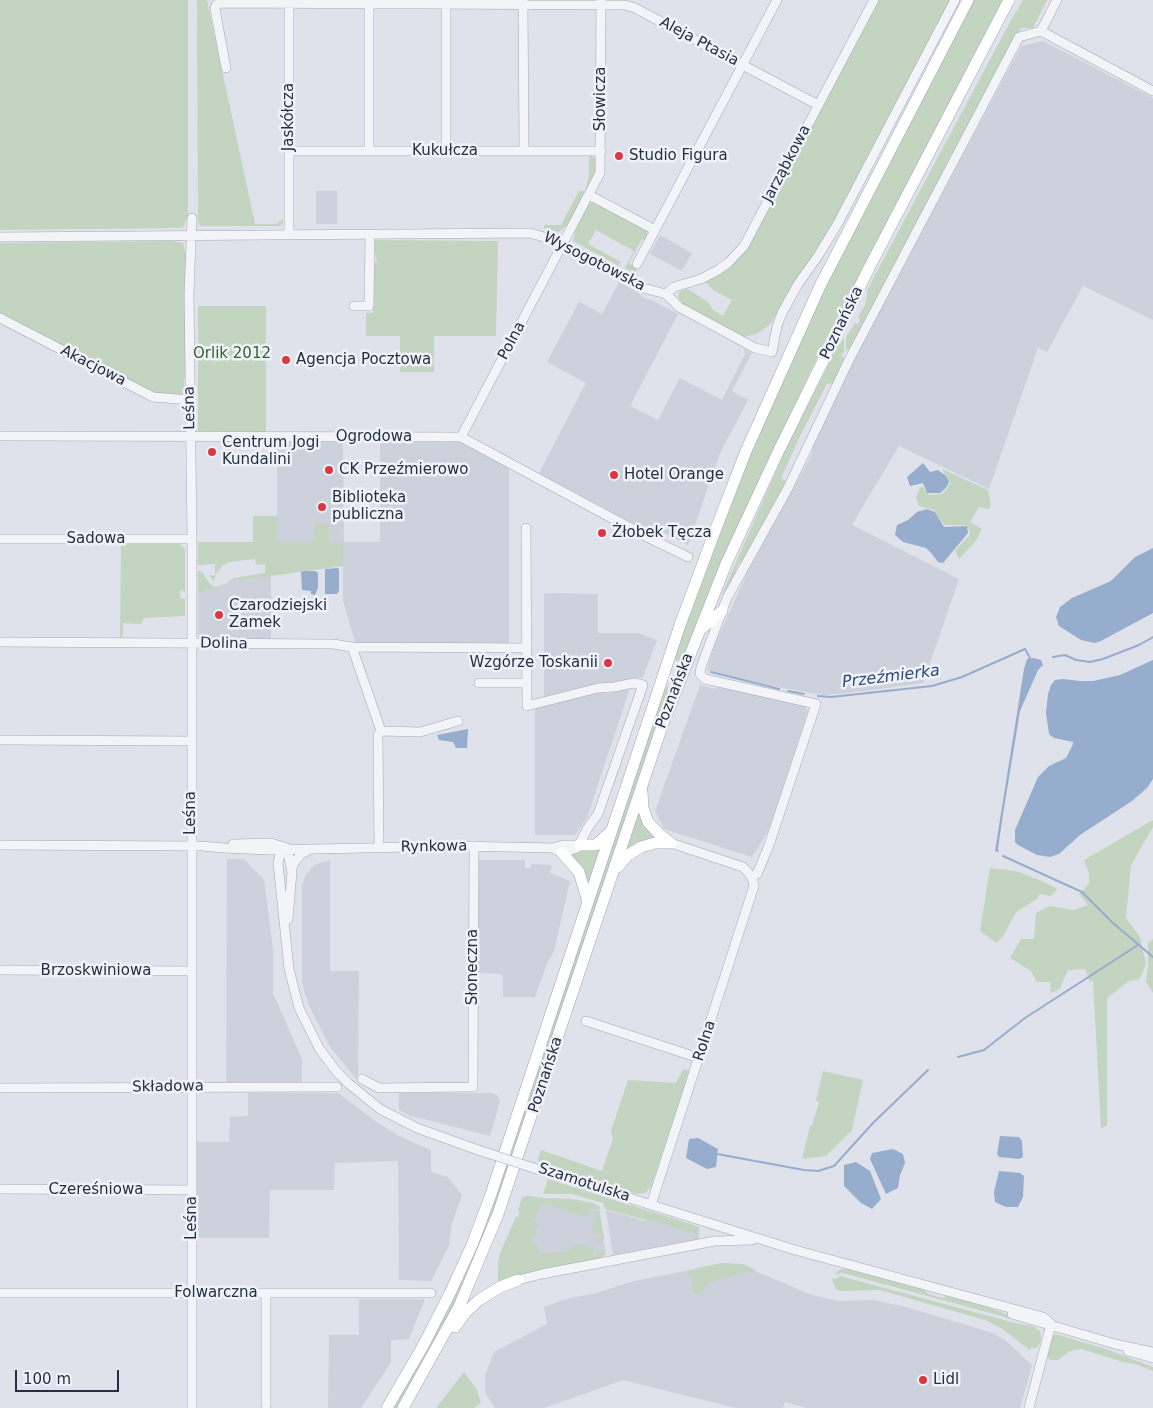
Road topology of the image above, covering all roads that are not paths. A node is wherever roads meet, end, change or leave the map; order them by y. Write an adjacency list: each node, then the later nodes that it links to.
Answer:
1 (777, 0): 13 (street)
2 (874, 0): 16 (street, Jarząbkowa)
3 (955, 0): 31 (street, Wysogotowska)
4 (968, 0): 56 (main road, Poznańska)
5 (1009, 0): 43 (main road, Poznańska)
6 (1057, 0): 12 (street)
7 (290, 2): 8 (street, Aleja Ptasia); 14 (street, Aleja Ptasia); 21 (street, Jaskółcza)
8 (369, 2): 9 (street, Aleja Ptasia); 17 (street)
9 (446, 2): 10 (street, Aleja Ptasia); 18 (street)
10 (523, 2): 11 (street, Aleja Ptasia); 19 (street)
11 (601, 2): 13 (street, Aleja Ptasia); 20 (street, Słowicza)
12 (1041, 31): 15 (street); 42 (street, Poznańska)
13 (743, 65): 16 (street, Aleja Ptasia); 24 (street)
14 (226, 68)
15 (1153, 91)
16 (818, 105): 31 (street, Jarząbkowa)
17 (368, 150): 18 (street, Kukułcza); 21 (street, Kukułcza)
18 (446, 150): 19 (street, Kukułcza)
19 (524, 151): 20 (street, Kukułcza)
20 (601, 151): 22 (street, Słowicza)
21 (289, 152): 26 (street, Jaskółcza)
22 (589, 195): 24 (street); 29 (street, Słowicza)
23 (192, 218): 25 (street, Leśna)
24 (655, 230): 30 (street)
25 (191, 235): 26 (street, Wysogotowska); 28 (street, Wysogotowska); 34 (street, Leśna)
26 (289, 235): 27 (street, Wysogotowska)
27 (370, 235): 29 (street, Wysogotowska); 32 (street)
28 (0, 237)
29 (562, 244): 31 (street, Wysogotowska); 37 (street, Polna)
30 (638, 264)
31 (666, 294)
32 (354, 306)
33 (0, 318): 34 (street, Akacjowa)
34 (190, 400): 36 (street, Leśna)
35 (0, 436): 36 (street, Ogrodowa)
36 (191, 437): 37 (street, Ogrodowa); 40 (street, Leśna)
37 (461, 437): 41 (street, Ogrodowa)
38 (526, 528): 47 (street)
39 (0, 539): 40 (street, Sadowa)
40 (192, 539): 45 (street, Leśna)
41 (688, 557)
42 (722, 611): 43 (main road); 48 (street, Poznańska)
43 (696, 638): 55 (main road, Poznańska)
44 (0, 642): 45 (street, Dolina)
45 (192, 643): 46 (street, Dolina); 54 (street, Leśna)
46 (352, 647): 47 (street, Dolina); 52 (street)
47 (527, 648): 50 (street)
48 (701, 676): 70 (street, Rolna)
49 (479, 683): 50 (street)
50 (527, 683): 58 (street)
51 (458, 722): 52 (street)
52 (381, 731): 65 (street)
53 (0, 740): 54 (street)
54 (192, 741): 60 (street, Leśna)
55 (644, 778): 57 (main road); 71 (main road, Poznańska)
56 (612, 830): 58 (main road); 72 (main road, Poznańska)
57 (671, 843): 70 (street); 71 (main road)
58 (580, 845): 67 (street, Rynkowa)
59 (0, 846): 60 (street, Rynkowa)
60 (191, 846): 61 (street, Rynkowa); 75 (street, Leśna)
61 (202, 846): 63 (street, Rynkowa); 66 (street, Rynkowa)
62 (474, 846): 65 (street, Rynkowa); 67 (street, Rynkowa); 78 (street, Słoneczna)
63 (288, 848): 64 (street, Rynkowa); 66 (street, Rynkowa); 68 (street); 69 (street, Szamotulska)
64 (313, 848): 65 (street, Rynkowa); 69 (street, Szamotulska)
65 (379, 848)
66 (246, 850): 68 (street)
67 (558, 851): 72 (main road)
68 (278, 863): 73 (street, Szamotulska)
69 (292, 872): 73 (street, Szamotulska)
70 (752, 877): 77 (street, Rolna)
71 (608, 887): 94 (main road, Poznańska)
72 (588, 904): 98 (main road, Poznańska)
73 (286, 934): 84 (street, Szamotulska, bridge)
74 (0, 970): 75 (street, Brzoskwiniowa)
75 (192, 971): 79 (street, Leśna)
76 (586, 1021): 77 (street)
77 (699, 1058): 84 (street, Rolna)
78 (362, 1079)
79 (193, 1086): 80 (street, Składowa); 81 (street, Składowa); 83 (street, Leśna)
80 (337, 1086)
81 (0, 1088)
82 (0, 1189): 83 (street, Czereśniowa)
83 (192, 1190): 87 (street, Leśna)
84 (651, 1205): 85 (street, Szamotulska)
85 (770, 1242): 86 (street); 91 (street, Szamotulska)
86 (518, 1280): 94 (main road)
87 (192, 1292): 88 (street, Folwarczna); 89 (street, Folwarczna); 97 (street, Leśna)
88 (0, 1293)
89 (266, 1293): 90 (street, Folwarczna); 96 (street)
90 (431, 1293)
91 (1051, 1324): 92 (street, Szamotulska); 100 (street)
92 (1115, 1344): 93 (street, Szamotulska); 95 (street, Szamotulska)
93 (1153, 1352)
94 (432, 1358): 99 (main road, Poznańska)
95 (1153, 1358)
96 (266, 1405)
97 (192, 1408)
98 (387, 1408)
99 (403, 1408)
100 (1029, 1408)

